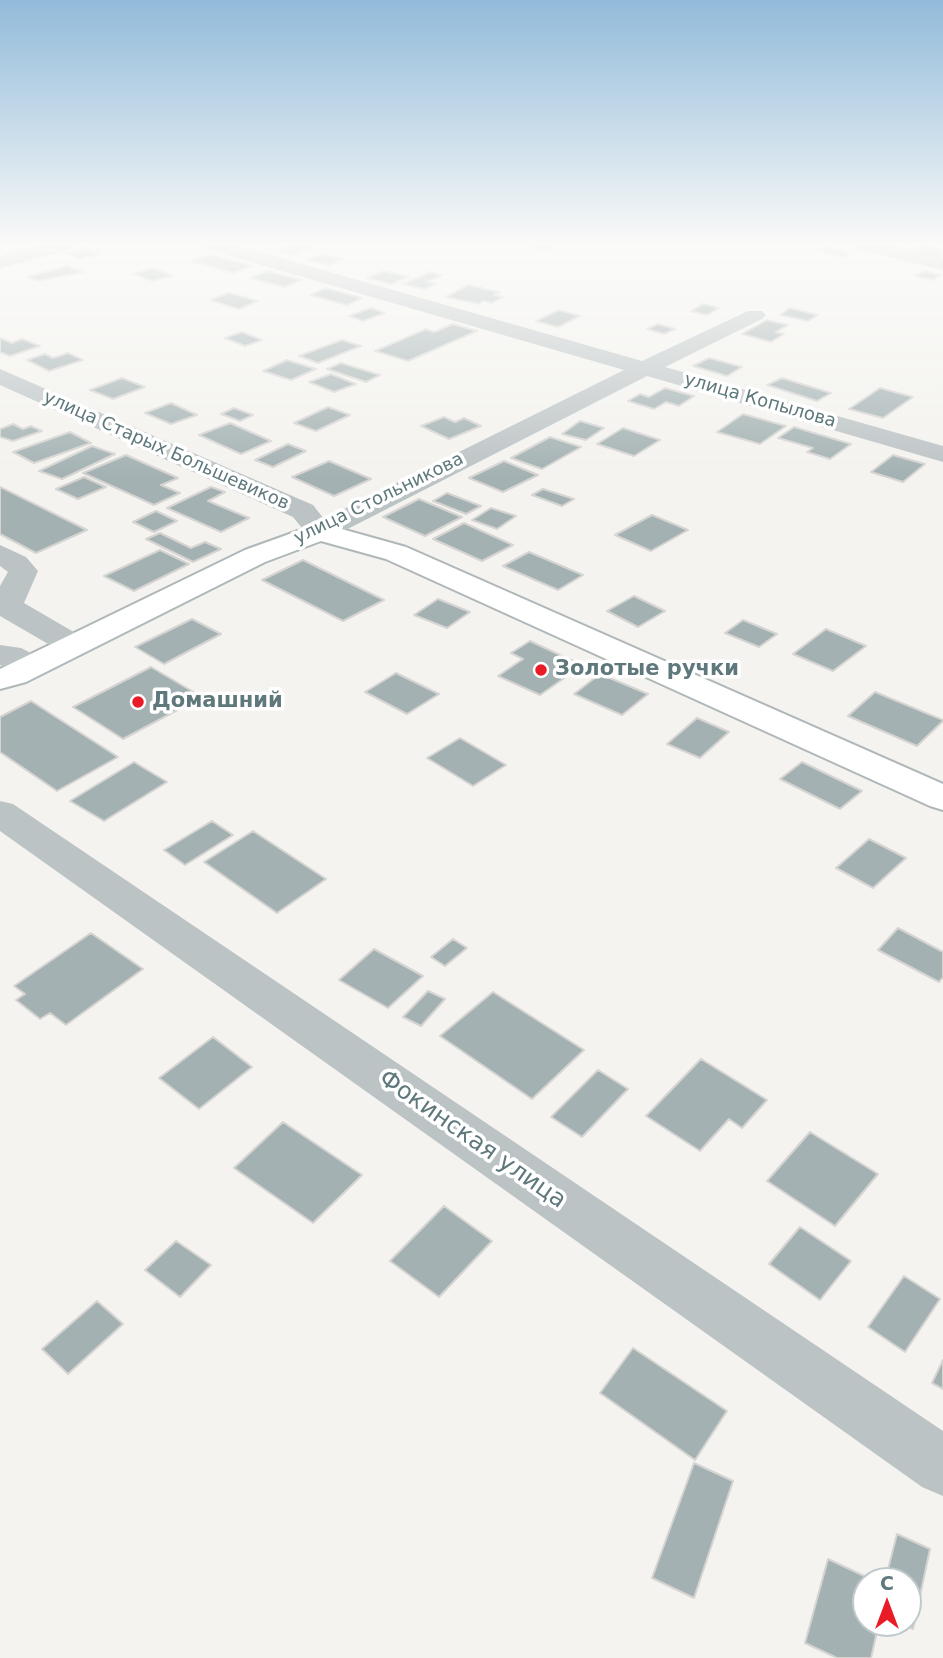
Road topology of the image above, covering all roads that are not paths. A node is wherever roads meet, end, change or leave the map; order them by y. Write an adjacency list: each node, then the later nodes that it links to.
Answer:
1 (485, 322): 3 (street, улица Копылова)
2 (740, 322): 3 (street, улица Стольникова)
3 (645, 368): 5 (street, улица Копылова); 6 (street, улица Стольникова)
4 (0, 376): 6 (street, улица Старых Большевиков)
5 (943, 454)
6 (320, 532): 8 (main road, улица Стольникова); 12 (main road, улица Старых Большевиков)
7 (0, 554): 8 (street)
8 (73, 645): 10 (main road, улица Стольникова)
9 (0, 655): 10 (street)
10 (31, 666): 11 (main road, улица Стольникова)
11 (0, 678)
12 (943, 798)
13 (0, 813): 14 (street, Фокинская улица)
14 (943, 1466)

